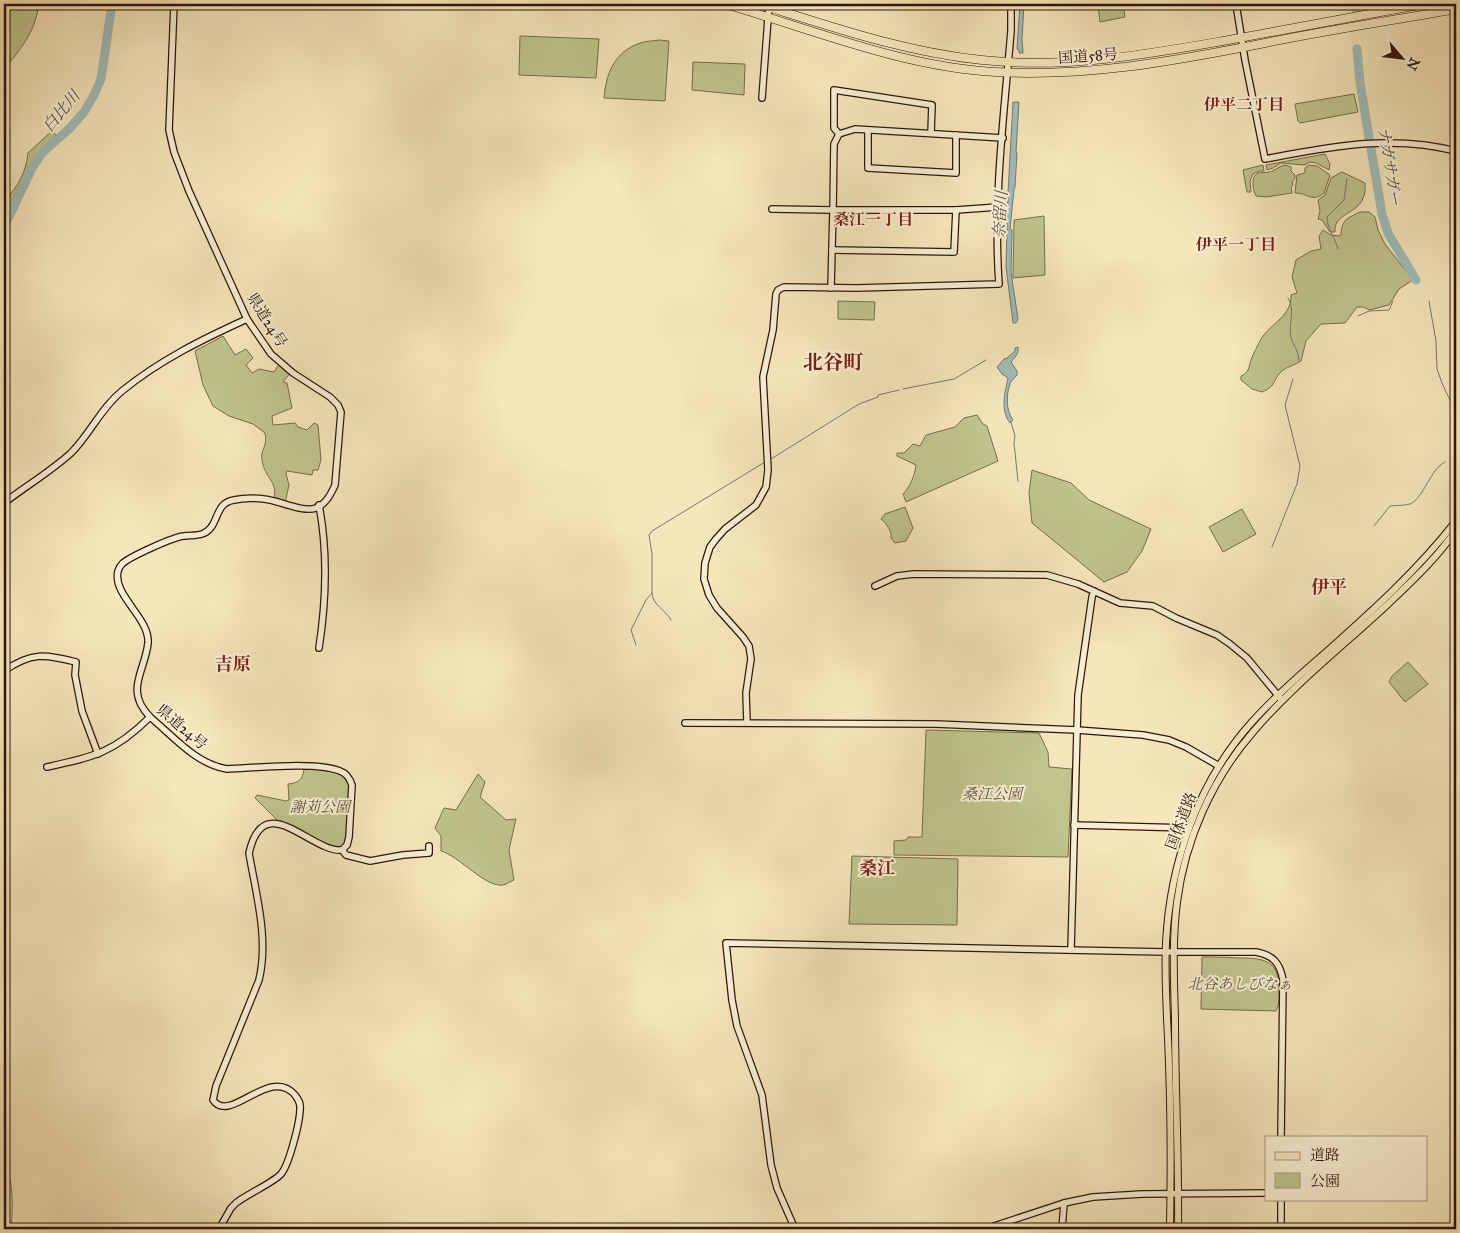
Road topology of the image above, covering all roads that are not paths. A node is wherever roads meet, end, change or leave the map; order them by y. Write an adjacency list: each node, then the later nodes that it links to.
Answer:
1 (174, 4): 27 (street, 県道24号)
2 (725, 4): 9 (highway, 国道58号)
3 (759, 4): 7 (highway, 国道58号)
4 (1011, 4): 12 (street)
5 (1236, 4): 10 (street)
6 (1424, 4): 10 (highway, 国道58号)
7 (769, 5): 9 (street); 12 (highway, 国道58号)
8 (1456, 9): 11 (highway, 国道58号)
9 (768, 17): 13 (highway, 国道58号); 14 (street)
10 (1241, 38): 11 (street); 12 (highway, 国道58号)
11 (1243, 47): 13 (highway, 国道58号); 20 (street)
12 (1008, 62): 13 (street)
13 (1007, 72): 19 (street)
14 (762, 98)
15 (868, 130): 16 (street); 17 (street); 18 (street)
16 (931, 133): 17 (street); 18 (street)
17 (839, 134): 23 (street)
18 (956, 135): 19 (street)
19 (1003, 138): 21 (street)
20 (1456, 151)
21 (998, 207): 24 (street); 26 (street)
22 (772, 209): 23 (street)
23 (833, 210): 24 (street); 25 (street)
24 (956, 210): 25 (street)
25 (832, 250): 26 (street)
26 (831, 288): 38 (street)
27 (247, 319): 28 (street); 29 (street, 県道24号)
28 (4, 504)
29 (319, 505): 34 (street); 37 (street, 県道24号)
30 (1456, 521): 36 (main road, 国体道路)
31 (1456, 530): 36 (main road, 国体道路)
32 (875, 586): 33 (street)
33 (1094, 591): 36 (street); 40 (street)
34 (319, 648)
35 (4, 671): 41 (street)
36 (1280, 698): 42 (main road, 国体道路); 50 (main road, 国体道路)
37 (150, 717): 41 (street); 47 (street, 県道24号)
38 (747, 722): 39 (street); 40 (street)
39 (685, 723)
40 (1077, 730): 42 (street); 44 (street)
41 (98, 754): 43 (street)
42 (1219, 766): 45 (main road, 国体道路)
43 (47, 767)
44 (1074, 825): 45 (street); 48 (street)
45 (1189, 828): 49 (main road, 国体道路)
46 (429, 846): 47 (street)
47 (342, 850): 57 (street)
48 (1071, 950): 49 (street); 58 (street)
49 (1166, 952): 50 (street); 53 (main road, 国体道路)
50 (1174, 952): 51 (street); 54 (main road, 国体道路)
51 (1281, 1136)
52 (1265, 1193): 54 (street)
53 (1170, 1194): 54 (street); 56 (street); 61 (main road, 国体道路)
54 (1178, 1194): 62 (main road, 国体道路)
55 (1281, 1200): 63 (street)
56 (1064, 1203): 59 (street); 60 (street)
57 (219, 1229)
58 (795, 1229)
59 (984, 1229)
60 (1062, 1229)
61 (1170, 1229)
62 (1178, 1229)
63 (1280, 1229)

